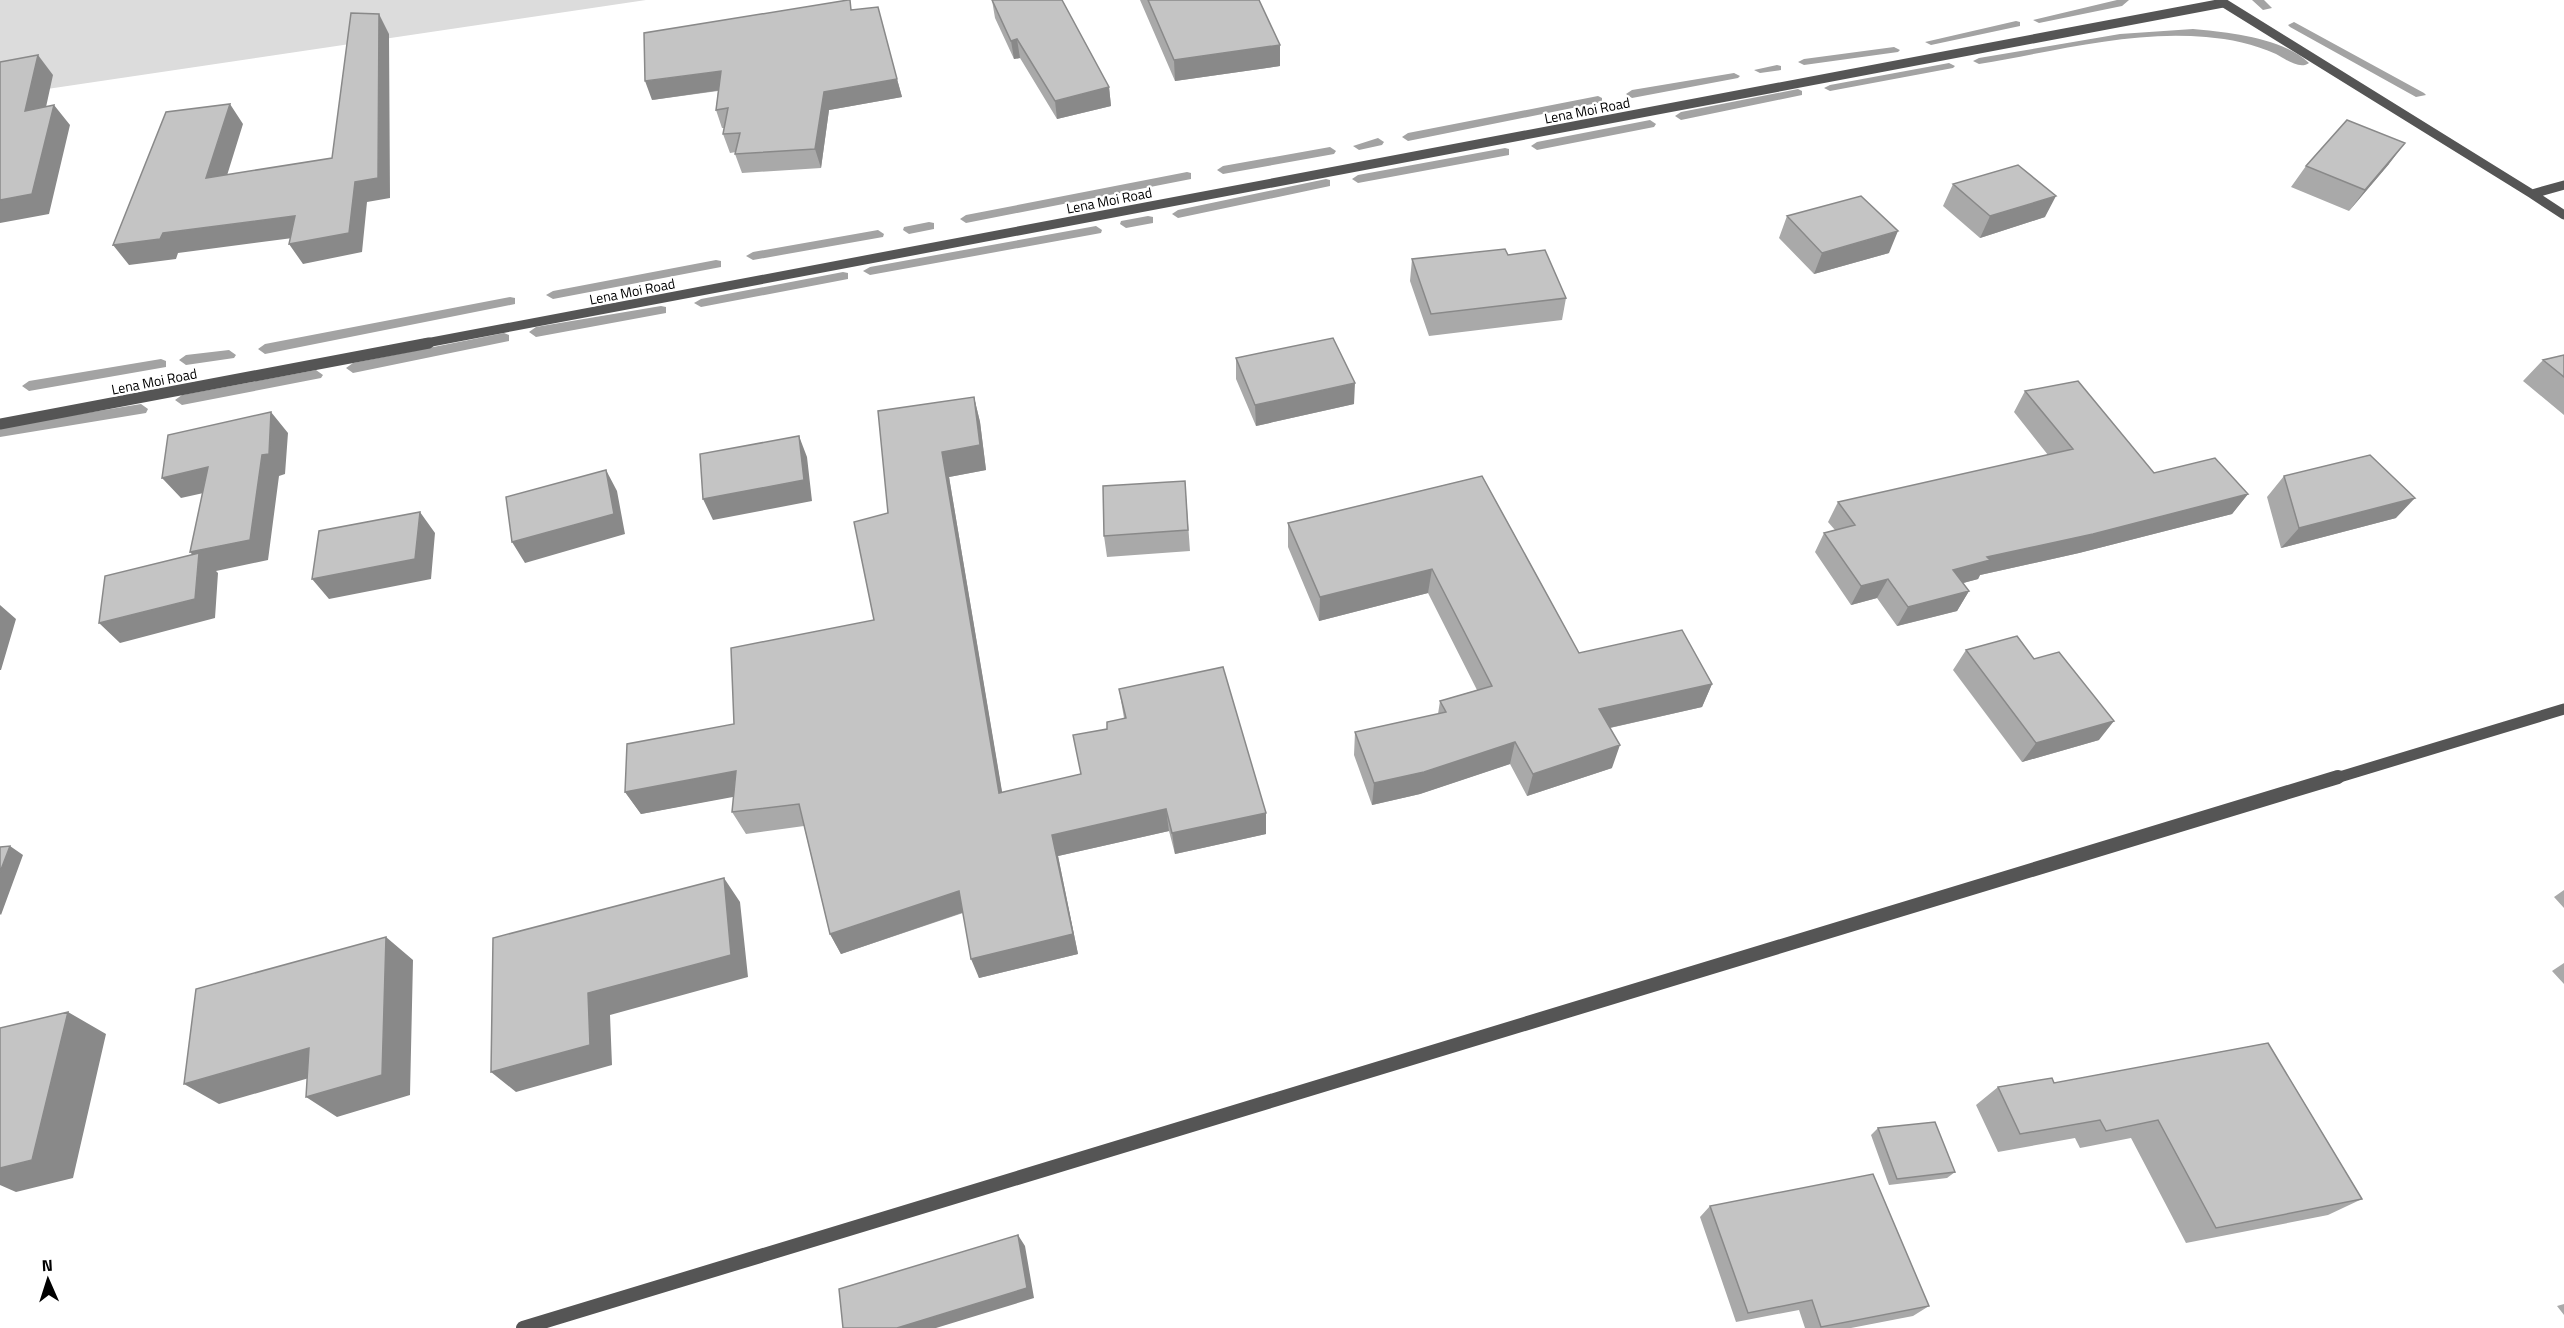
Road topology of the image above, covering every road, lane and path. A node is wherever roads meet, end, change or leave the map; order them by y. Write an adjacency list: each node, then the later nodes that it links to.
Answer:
1 (2221, 1): 3 (street); 5 (street, Lena Moi Road)
2 (2564, 185): 3 (street)
3 (2532, 194): 4 (street)
4 (2564, 215)
5 (0, 424)
6 (2564, 709): 7 (street)
7 (523, 1328)

